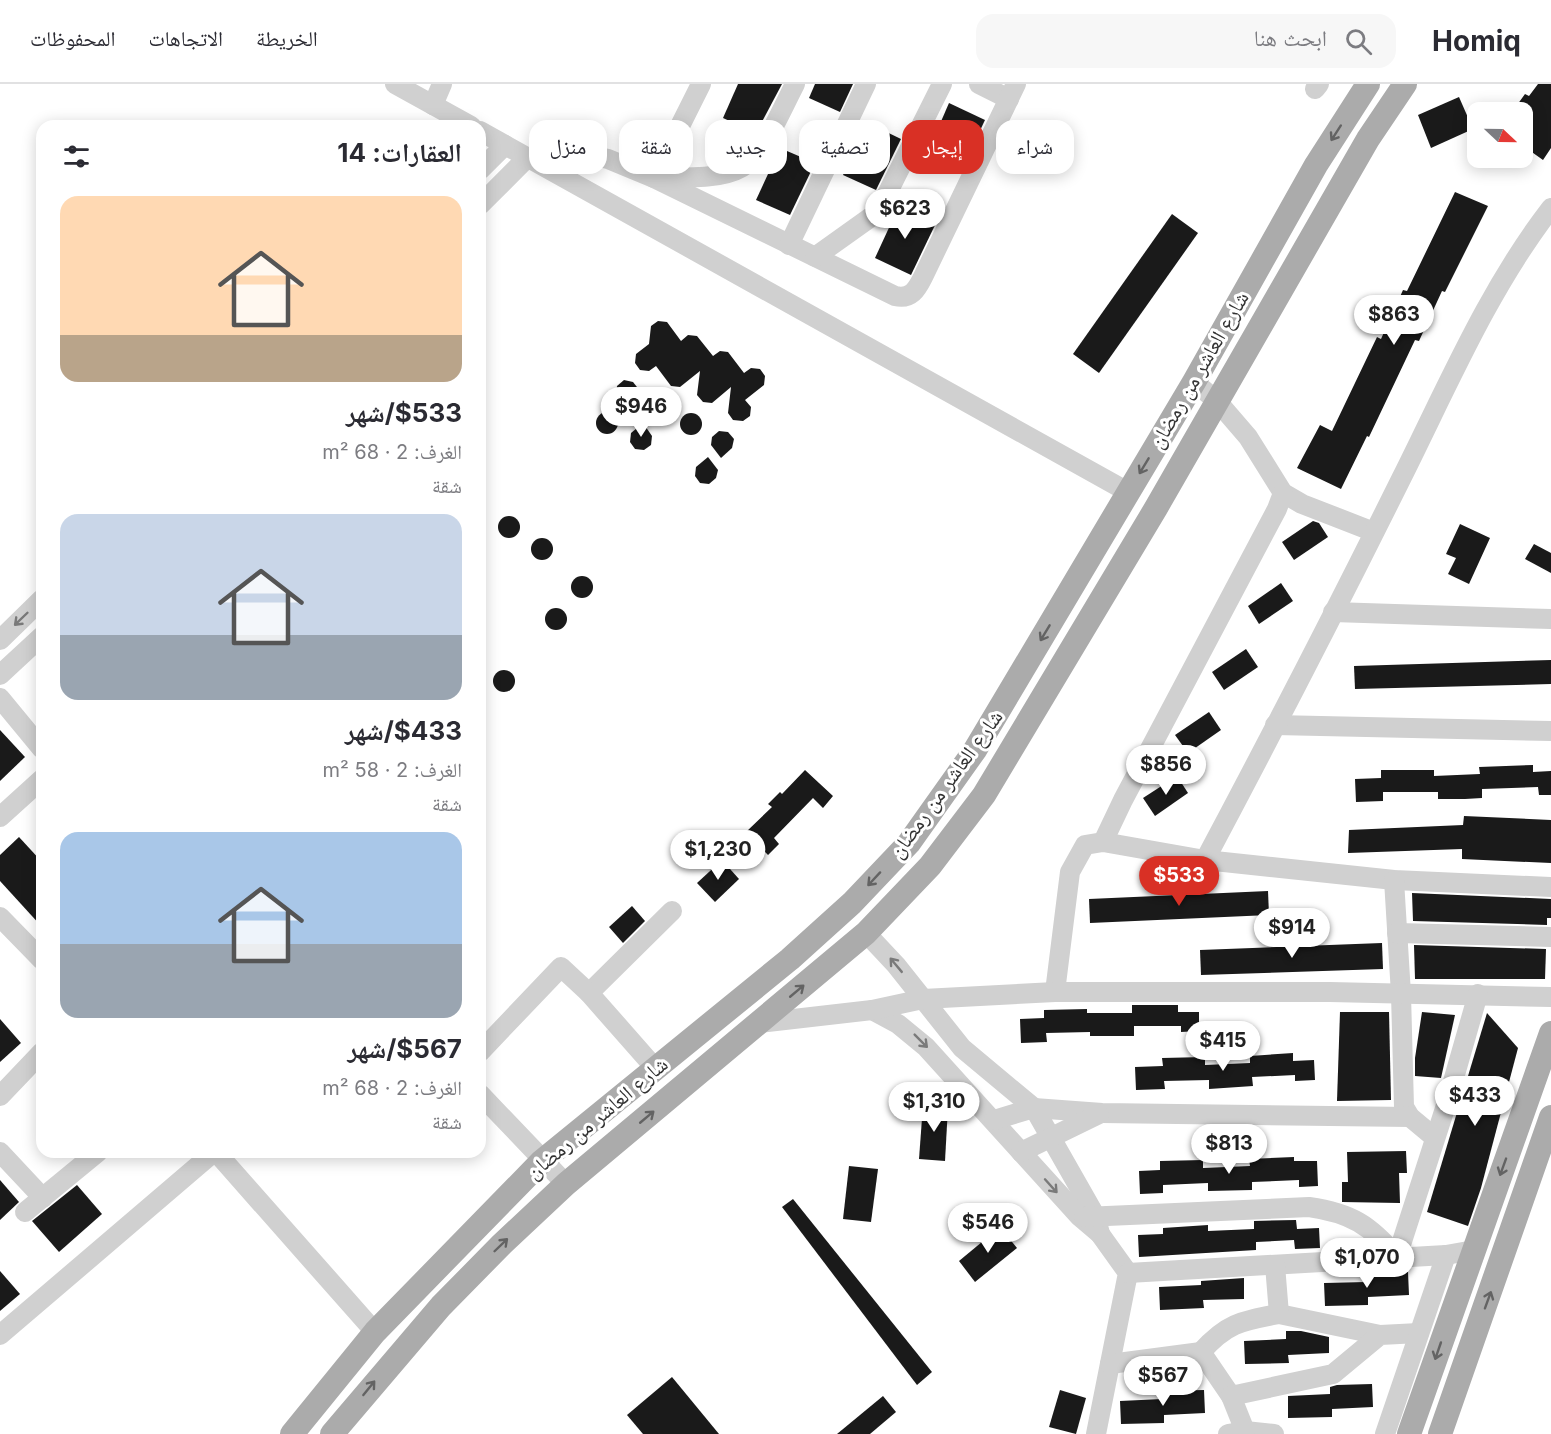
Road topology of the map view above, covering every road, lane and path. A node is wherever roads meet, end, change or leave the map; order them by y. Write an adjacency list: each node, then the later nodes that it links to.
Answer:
1 (395, 84): 11 (street)
2 (442, 84): 11 (street)
3 (701, 84): 19 (street)
4 (795, 84): 19 (street)
5 (866, 84): 22 (street)
6 (942, 84): 23 (street)
7 (979, 84): 10 (street)
8 (1368, 84): 24 (main road, شارع العاشر من رمضان, one-way to 24)
9 (1405, 84): 25 (main road, شارع العاشر من رمضان)
10 (1013, 92): 23 (street)
11 (433, 105): 12 (street)
12 (460, 120)
13 (486, 134): 14 (street)
14 (505, 145): 15 (street); 17 (street)
15 (528, 157): 20 (street)
16 (607, 160): 19 (street)
17 (486, 164)
18 (559, 174): 26 (street)
19 (654, 178): 22 (street)
20 (486, 199)
21 (1551, 208): 28 (street)
22 (789, 244): 23 (street)
23 (815, 257)
24 (1194, 382): 25 (street); 26 (main road, شارع العاشر من رمضان, one-way to 26)
25 (1217, 401): 27 (street); 47 (main road, شارع العاشر من رمضان)
26 (1128, 492): 62 (main road, شارع العاشر من رمضان, one-way to 62)
27 (1283, 493): 28 (street); 41 (street)
28 (1374, 532): 30 (street)
29 (36, 605): 32 (street, one-way to 32)
30 (1333, 612): 31 (street); 36 (street)
31 (1551, 619)
32 (0, 640)
33 (36, 642): 34 (street)
34 (0, 675)
35 (0, 698): 38 (street)
36 (1275, 725): 37 (street); 42 (street)
37 (1551, 731)
38 (36, 742)
39 (36, 784): 40 (street)
40 (0, 816)
41 (1103, 842): 42 (street); 51 (street)
42 (1205, 860): 43 (street)
43 (1394, 880): 44 (street); 48 (street)
44 (1551, 887)
45 (672, 911): 52 (street)
46 (0, 917): 50 (street)
47 (866, 933): 56 (street, one-way to 47); 58 (main road, شارع العاشر من رمضان, one-way to 47)
48 (1397, 933): 49 (street); 53 (street)
49 (1551, 937)
50 (36, 954)
51 (1055, 992): 53 (street); 56 (street)
52 (589, 993): 60 (street); 62 (street)
53 (1401, 994): 54 (street); 67 (street)
54 (1478, 994): 55 (street); 71 (street)
55 (1551, 997)
56 (923, 999): 57 (street); 65 (street)
57 (872, 1010): 58 (street); 69 (street, one-way to 69)
58 (759, 1023): 78 (main road, شارع العاشر من رمضان, one-way to 58)
59 (1551, 1033): 82 (main road, one-way to 82)
60 (486, 1046)
61 (36, 1058): 63 (street)
62 (655, 1068): 77 (main road, شارع العاشر من رمضان)
63 (0, 1096)
64 (486, 1100): 77 (street)
65 (1034, 1108): 66 (street); 69 (street); 70 (street)
66 (1102, 1113): 67 (street); 70 (street)
67 (1410, 1117): 71 (street)
68 (1551, 1117): 102 (main road, one-way to 68)
69 (994, 1120): 73 (street)
70 (1051, 1137): 73 (street); 81 (street)
71 (1434, 1137): 84 (street)
72 (0, 1152): 79 (street)
73 (1021, 1152): 81 (street, one-way to 81)
74 (91, 1158): 79 (street)
75 (208, 1158): 90 (street)
76 (220, 1158): 88 (street)
77 (542, 1161): 78 (street); 88 (main road, شارع العاشر من رمضان)
78 (566, 1184): 97 (main road, شارع العاشر من رمضان, one-way to 78)
79 (43, 1198): 80 (street)
80 (26, 1212)
81 (1092, 1223): 84 (street); 86 (street)
82 (1474, 1250): 83 (street); 101 (main road, one-way to 101)
83 (1446, 1255): 84 (street); 89 (street)
84 (1397, 1257): 85 (street)
85 (1275, 1265): 86 (street); 87 (street)
86 (1128, 1273): 93 (street)
87 (1279, 1314): 91 (street); 92 (street)
88 (375, 1332): 96 (main road, شارع العاشر من رمضان)
89 (1419, 1333): 91 (street); 100 (street)
90 (0, 1335)
91 (1380, 1335): 94 (street)
92 (1201, 1352): 93 (street); 94 (street)
93 (1110, 1364): 98 (street)
94 (1231, 1396): 95 (street)
95 (1237, 1432): 99 (street)
96 (292, 1434)
97 (332, 1434)
98 (1096, 1434)
99 (1274, 1434)
100 (1385, 1434)
101 (1409, 1434)
102 (1440, 1434)

